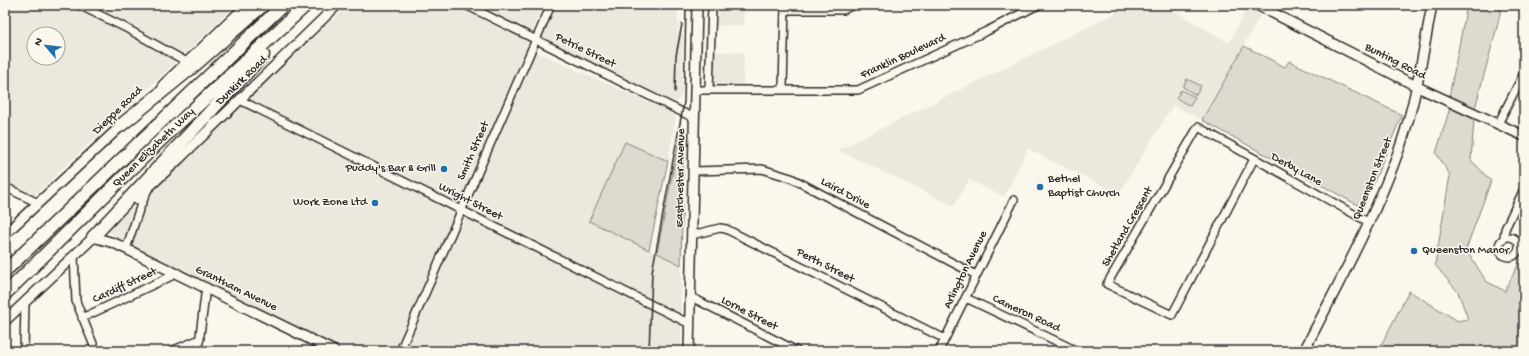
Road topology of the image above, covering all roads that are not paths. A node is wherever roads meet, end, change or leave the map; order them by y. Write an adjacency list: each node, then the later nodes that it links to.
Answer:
1 (79, 5): 18 (street)
2 (247, 5): 18 (street, Dieppe Road)
3 (263, 5): 27 (highway)
4 (283, 5): 47 (highway, Queen Elizabeth Way)
5 (306, 5): 16 (highway, Queen Elizabeth Way)
6 (337, 5): 24 (street, Dunkirk Road)
7 (466, 5): 17 (street, Petrie Street)
8 (551, 5): 17 (street, Smith Street)
9 (697, 5): 23 (street, Eastchester Avenue)
10 (712, 5): 21 (street)
11 (853, 5): 15 (street)
12 (1038, 5): 22 (street, Franklin Boulevard)
13 (1257, 5): 20 (street, Bunting Road)
14 (1432, 5): 20 (street, Queenston Street)
15 (785, 8): 22 (street)
16 (288, 22): 38 (highway); 51 (highway, Queen Elizabeth Way)
17 (535, 39): 25 (street, Petrie Street); 37 (street, Smith Street)
18 (187, 62): 27 (street, Dieppe Road)
19 (1524, 73): 26 (street)
20 (1417, 86): 26 (street, Bunting Road); 39 (street, Queenston Street)
21 (709, 89): 22 (street, Franklin Boulevard); 23 (street, Franklin Boulevard)
22 (783, 89)
23 (695, 90): 25 (street, Eastchester Avenue)
24 (240, 100): 33 (street, Dunkirk Road); 37 (street, Wright Street)
25 (694, 118): 31 (street, Eastchester Avenue)
26 (1498, 124): 29 (street, Bunting Road)
27 (120, 126): 36 (street, Dieppe Road)
28 (1213, 136): 30 (street, Derby Lane); 30 (street, Shetland Crescent)
29 (1524, 136)
30 (1254, 160): 39 (street, Derby Lane)
31 (694, 171): 41 (street, Eastchester Avenue); 49 (street, Laird Drive)
32 (5, 187): 36 (street)
33 (149, 187): 38 (street, Dunkirk Road); 45 (street)
34 (1524, 189): 43 (street)
35 (1014, 200): 49 (street, Arlington Avenue)
36 (38, 203): 40 (street, Dieppe Road)
37 (461, 209): 57 (street, Wright Street); 65 (street, Smith Street)
38 (109, 221): 42 (highway); 44 (street)
39 (1370, 223): 70 (street, Queenston Street)
40 (5, 234)
41 (692, 235): 52 (street, Eastchester Avenue); 59 (street, Perth Street)
42 (93, 237): 44 (street, Grantham Avenue); 46 (street)
43 (1504, 238)
44 (114, 242): 45 (street, Grantham Avenue)
45 (126, 249): 48 (street, Grantham Avenue)
46 (74, 256): 54 (street); 55 (street)
47 (5, 271)
48 (178, 273): 50 (street, Grantham Avenue); 55 (street, Cardiff Street)
49 (976, 275): 53 (street, Arlington Avenue)
50 (206, 287): 58 (street); 64 (street, Grantham Avenue)
51 (5, 294)
52 (691, 297): 57 (street, Eastchester Avenue); 67 (street, Lorne Street)
53 (966, 298): 59 (street, Arlington Avenue); 69 (street, Cameron Road)
54 (25, 302): 56 (street); 60 (street)
55 (82, 318): 61 (street)
56 (5, 321)
57 (690, 324): 66 (street, Eastchester Avenue)
58 (200, 338): 62 (street); 63 (street)
59 (945, 339): 68 (street, Arlington Avenue)
60 (24, 351)
61 (96, 351)
62 (171, 351)
63 (198, 351)
64 (334, 351)
65 (400, 351)
66 (689, 351)
67 (797, 351)
68 (939, 351)
69 (1077, 351)
70 (1304, 351)

